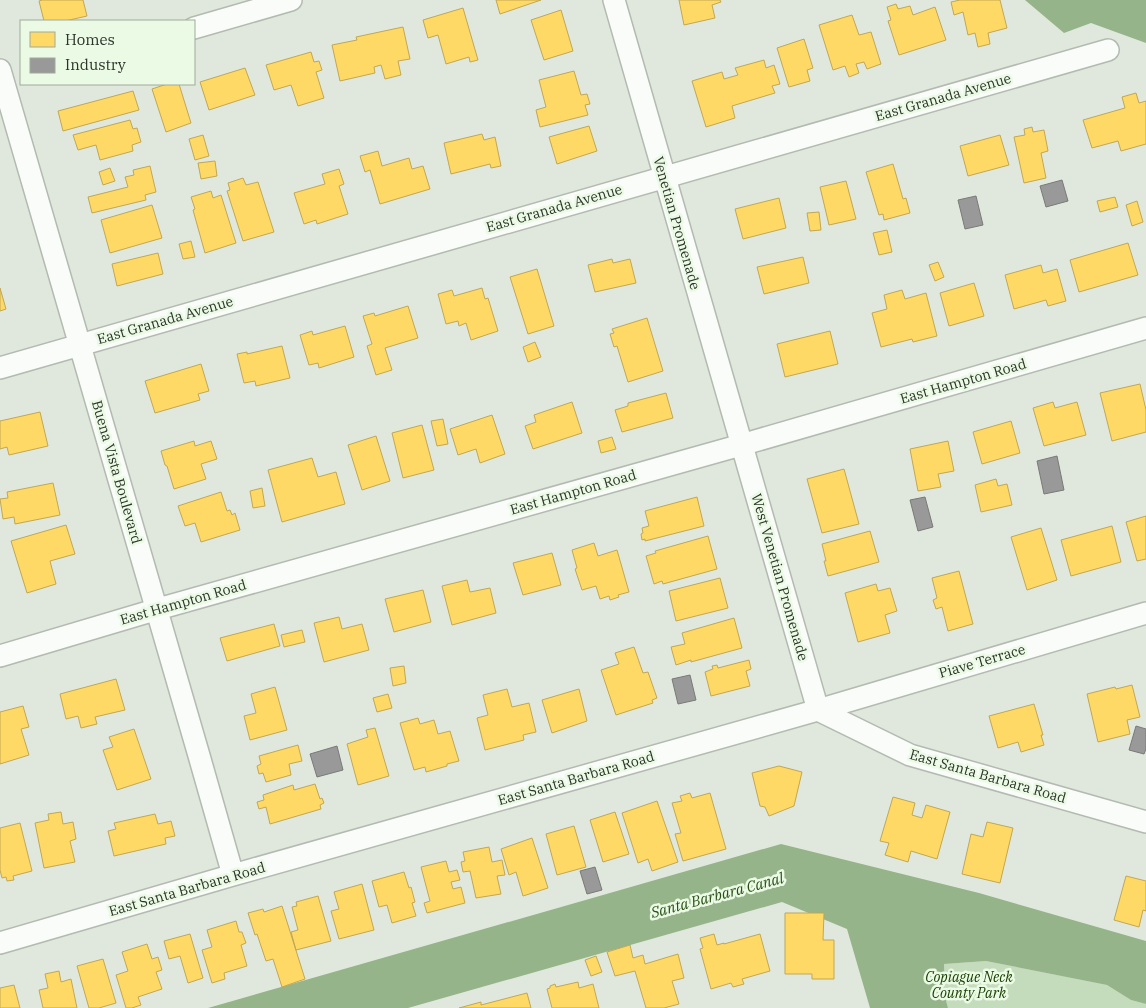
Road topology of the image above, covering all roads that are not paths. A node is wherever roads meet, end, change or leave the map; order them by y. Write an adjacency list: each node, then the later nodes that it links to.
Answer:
1 (290, 0): 3 (street)
2 (614, 0): 6 (street, Venetian Promenade)
3 (195, 28)
4 (1108, 50): 6 (street, East Granada Avenue)
5 (6, 78): 8 (street, Buena Vista Boulevard)
6 (664, 177): 8 (street, East Granada Avenue); 10 (street, Venetian Promenade)
7 (1146, 328): 10 (street, East Hampton Road)
8 (79, 344): 9 (street, East Granada Avenue); 11 (street, Buena Vista Boulevard)
9 (0, 368)
10 (742, 445): 11 (street, East Hampton Road); 14 (street, West Venetian Promenade)
11 (158, 609): 13 (street, East Hampton Road); 16 (street, Buena Vista Boulevard)
12 (1146, 613): 14 (street, Piave Terrace)
13 (0, 656)
14 (818, 710): 15 (street, East Santa Barbara Road); 16 (street, East Santa Barbara Road)
15 (1146, 822)
16 (233, 875): 17 (street, East Santa Barbara Road)
17 (0, 943)

